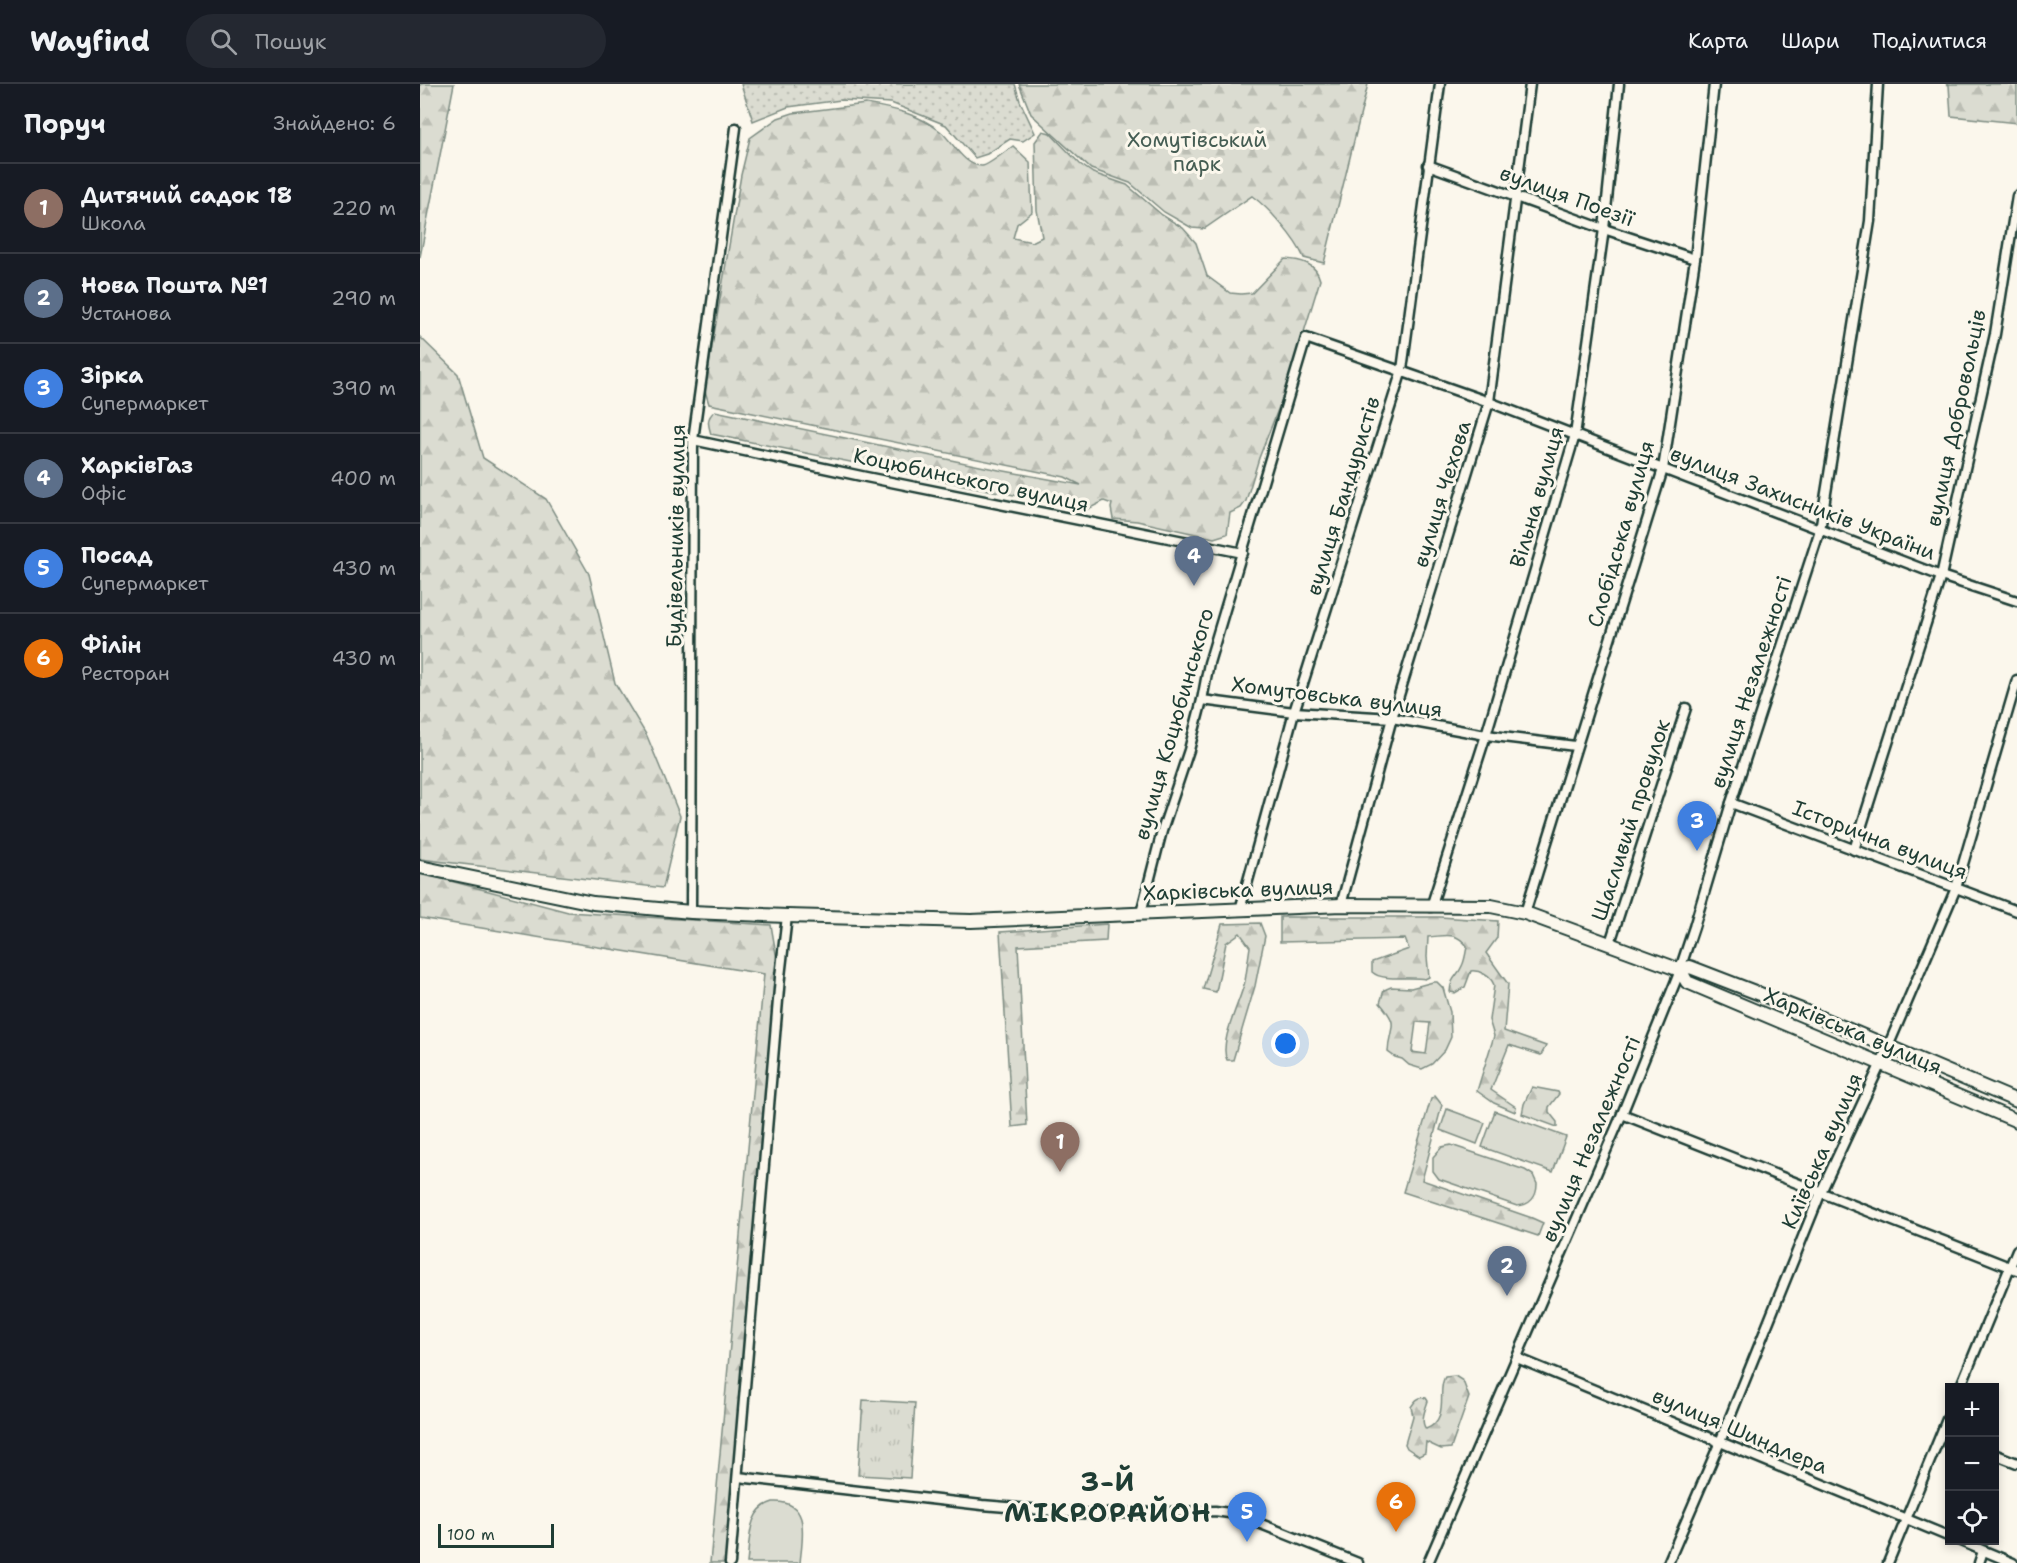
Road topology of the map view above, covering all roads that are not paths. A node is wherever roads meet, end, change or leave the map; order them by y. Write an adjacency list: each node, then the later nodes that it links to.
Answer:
1 (1440, 84): 7 (street, вулиця Бандуристів)
2 (1530, 84): 9 (street, вулиця Чехова)
3 (1619, 84): 10 (street, Вільна вулиця)
4 (1714, 84): 11 (street, Слобідська вулиця)
5 (1878, 84): 18 (street, вулиця Незалежності)
6 (736, 128): 16 (street, Будівельників вулиця)
7 (1428, 165): 9 (street, вулиця Поезії); 13 (street, вулиця Бандуристів)
8 (2017, 196): 20 (street, вулиця Добровольців)
9 (1516, 198): 10 (street, вулиця Поезії); 14 (street, вулиця Чехова)
10 (1604, 229): 11 (street, вулиця Поезії); 15 (street, Вільна вулиця)
11 (1695, 260): 17 (street, Слобідська вулиця)
12 (1306, 338): 13 (street, вулиця Захисників України); 19 (street, вулиця Коцюбинського)
13 (1402, 370): 14 (street, вулиця Захисників України); 25 (street, вулиця Бандуристів)
14 (1490, 402): 15 (street, вулиця Захисників України); 26 (street, вулиця Чехова)
15 (1575, 435): 17 (street, вулиця Захисників України); 27 (street, Вільна вулиця)
16 (693, 440): 19 (street, Коцюбинського вулиця); 37 (street, Будівельників вулиця)
17 (1663, 469): 18 (street, вулиця Захисників України); 28 (street, Слобідська вулиця)
18 (1820, 530): 20 (street, вулиця Захисників України); 29 (street, вулиця Незалежності)
19 (1243, 554): 23 (street, вулиця Коцюбинського)
20 (1941, 576): 21 (street, вулиця Захисників України); 30 (street, вулиця Добровольців)
21 (2017, 601)
22 (2017, 680): 32 (street, Київська вулиця)
23 (1202, 700): 25 (street, Хомутовська вулиця); 38 (street, вулиця Коцюбинського)
24 (1686, 708): 41 (street, Щасливий провулок)
25 (1294, 712): 26 (street, Хомутовська вулиця); 35 (street, вулиця Бандуристів)
26 (1392, 718): 27 (street, Хомутовська вулиця); 33 (street, вулиця Чехова)
27 (1486, 735): 28 (street, Хомутовська вулиця); 34 (street, Вільна вулиця)
28 (1575, 746): 39 (street, Слобідська вулиця)
29 (1731, 803): 30 (street, Історична вулиця); 42 (street, вулиця Незалежності)
30 (1854, 850): 32 (street, Історична вулиця)
31 (420, 867): 37 (street, Харківська вулиця)
32 (1956, 888): 36 (street, Історична вулиця); 43 (street, Київська вулиця)
33 (1341, 905): 34 (street, Харківська вулиця); 35 (street, Харківська вулиця)
34 (1431, 907): 39 (street, Харківська вулиця)
35 (1240, 910): 38 (street, Харківська вулиця)
36 (2017, 911)
37 (691, 912): 40 (street, Харківська вулиця)
38 (1141, 913): 40 (street, Харківська вулиця)
39 (1525, 914): 41 (street, Харківська вулиця)
40 (787, 916): 57 (street)
41 (1610, 943): 42 (street, Харківська вулиця)
42 (1680, 970): 43 (street, Харківська вулиця); 44 (street, Харківська вулиця); 46 (street, вулиця Незалежності)
43 (1887, 1047): 44 (street, Київська вулиця); 45 (street, Харківська вулиця)
44 (1881, 1063): 47 (street, Харківська вулиця); 48 (street, Київська вулиця)
45 (2017, 1101)
46 (1622, 1114): 48 (street); 51 (street, вулиця Незалежності)
47 (2017, 1121)
48 (1821, 1192): 50 (street); 54 (street, Київська вулиця)
49 (2017, 1250): 50 (street)
50 (2013, 1269): 52 (street)
51 (1517, 1358): 54 (street, вулиця Шиндлера); 64 (street, вулиця Незалежності)
52 (1962, 1383)
53 (1945, 1434): 58 (street)
54 (1720, 1442): 58 (street, вулиця Шиндлера); 65 (street, Київська вулиця)
55 (1999, 1456): 56 (street)
56 (2017, 1463)
57 (738, 1477): 62 (street); 63 (street)
58 (1907, 1519): 59 (street, вулиця Шиндлера); 66 (street)
59 (1945, 1535)
60 (1969, 1545): 61 (street)
61 (1983, 1551): 67 (street); 68 (street)
62 (730, 1563)
63 (1358, 1563)
64 (1428, 1563)
65 (1668, 1563)
66 (1888, 1563)
67 (1979, 1563)
68 (2013, 1563)

